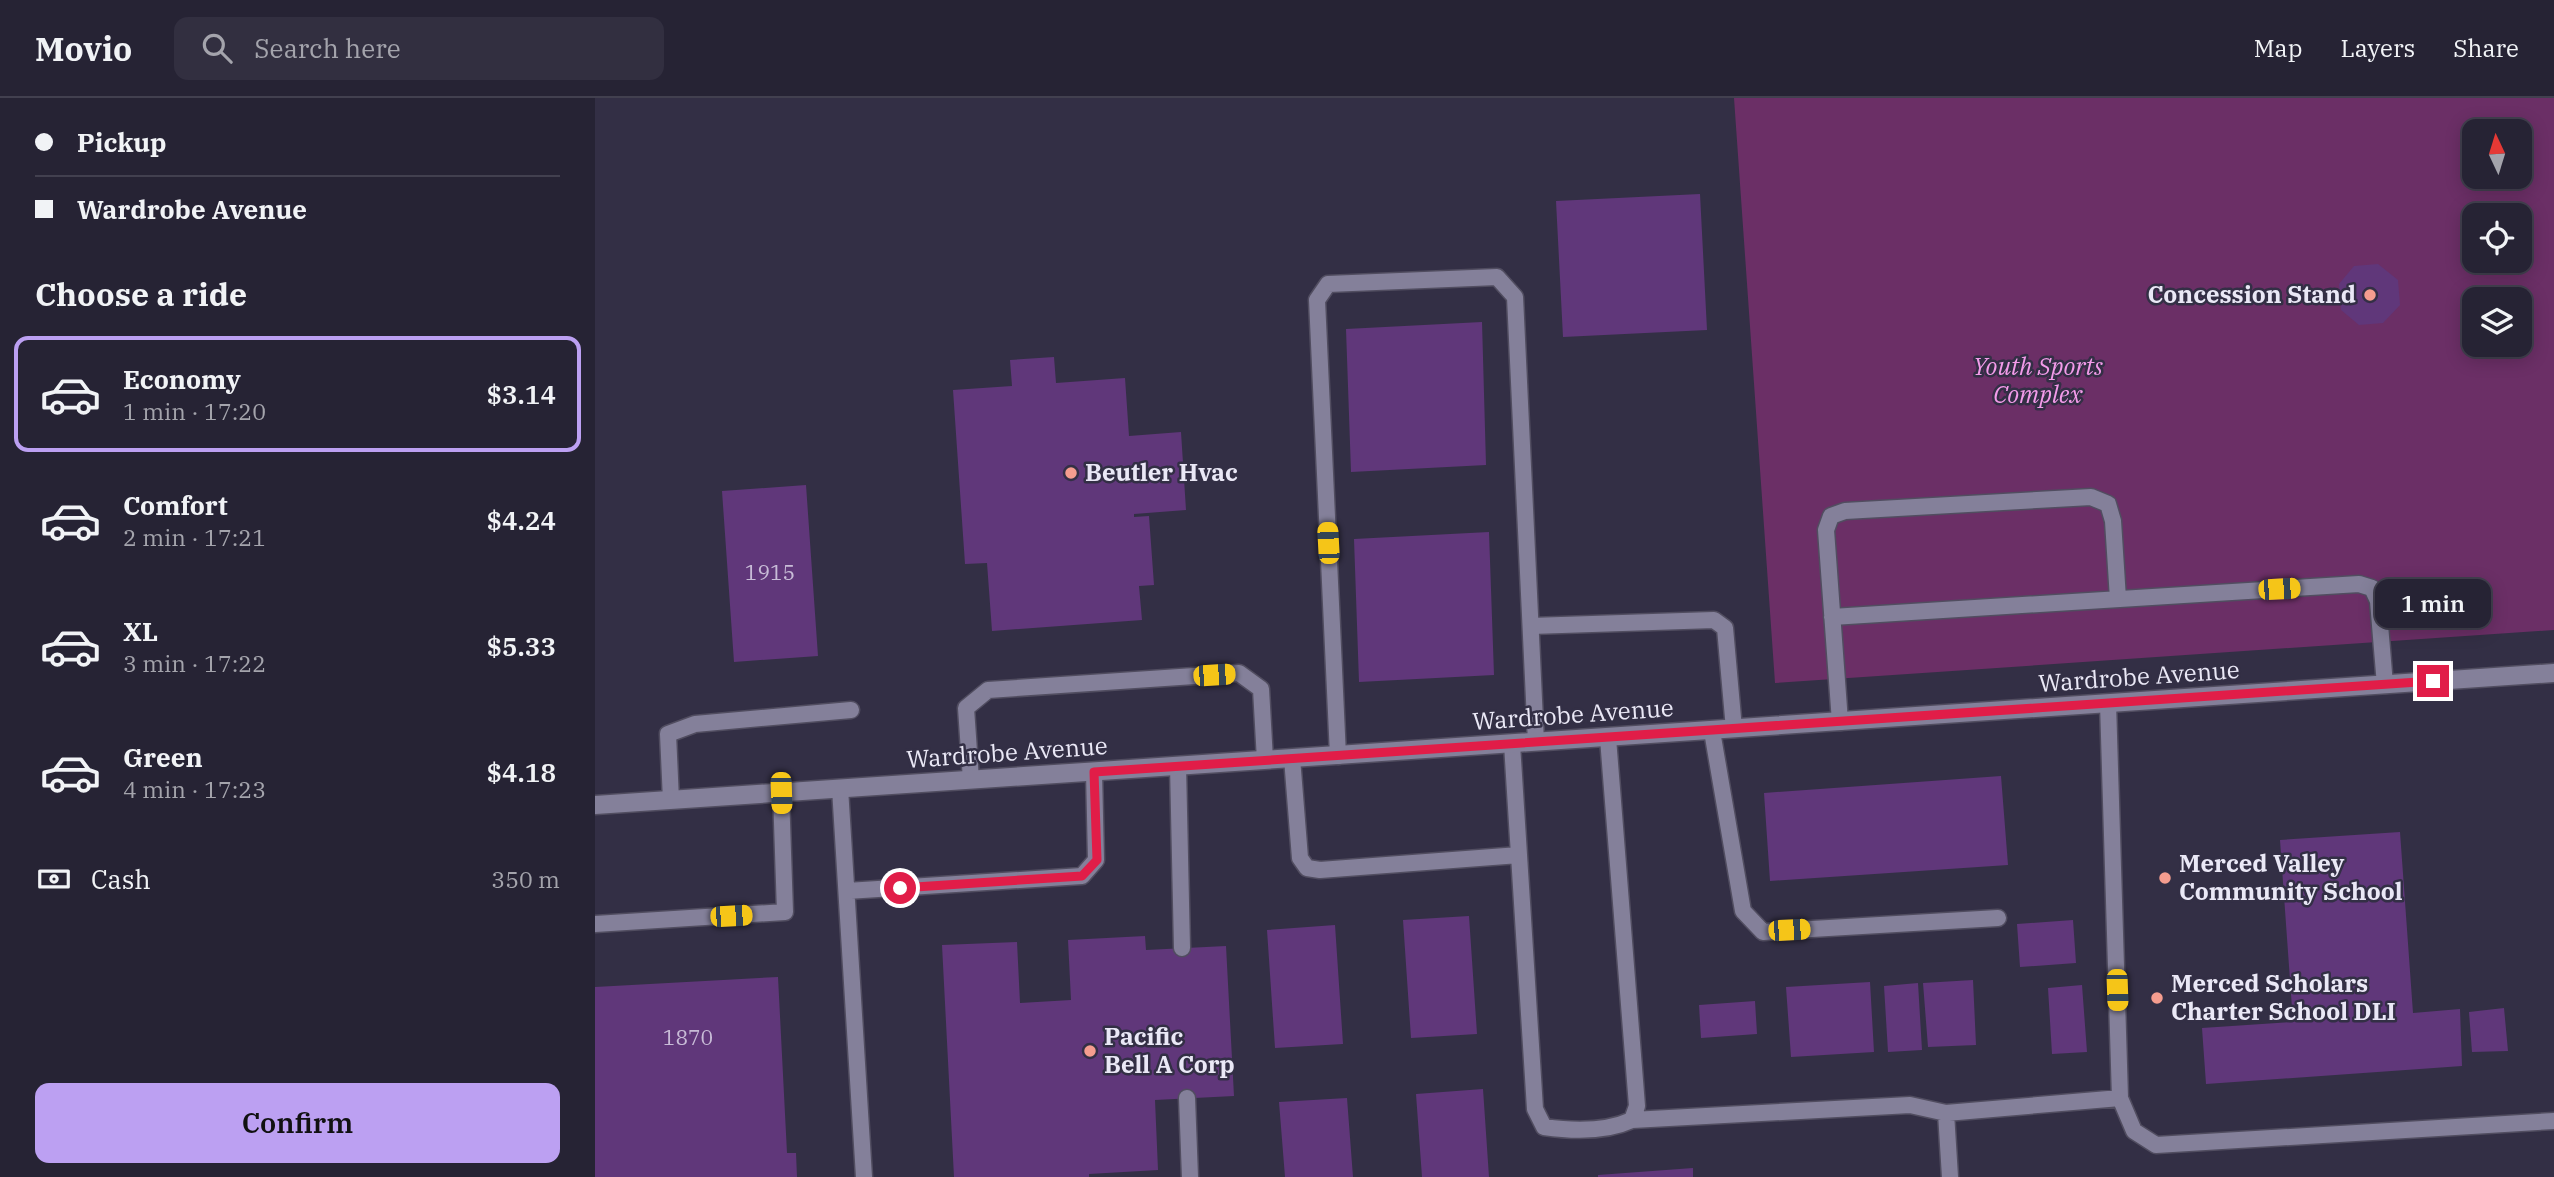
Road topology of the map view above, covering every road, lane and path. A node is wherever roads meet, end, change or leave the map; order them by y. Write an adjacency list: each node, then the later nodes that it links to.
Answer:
1 (2118, 599): 2 (lane); 2 (lane); 5 (lane)
2 (1832, 617): 8 (lane)
3 (1531, 626): 9 (lane); 12 (lane); 14 (lane)
4 (2554, 673): 5 (street, Wardrobe Avenue)
5 (2385, 685): 6 (street, Wardrobe Avenue)
6 (2108, 704): 8 (street, Wardrobe Avenue); 30 (lane)
7 (851, 710): 22 (lane)
8 (1840, 722): 9 (street, Wardrobe Avenue)
9 (1734, 729): 10 (street, Wardrobe Avenue)
10 (1712, 731): 11 (street, Wardrobe Avenue); 26 (lane)
11 (1608, 738): 12 (street, Wardrobe Avenue); 32 (lane)
12 (1537, 742): 13 (street, Wardrobe Avenue)
13 (1511, 744): 14 (street, Wardrobe Avenue); 24 (lane)
14 (1338, 756): 15 (street, Wardrobe Avenue)
15 (1292, 758): 16 (street, Wardrobe Avenue); 24 (lane)
16 (1265, 760): 17 (street, Wardrobe Avenue); 19 (lane)
17 (1178, 766): 18 (street, Wardrobe Avenue); 28 (lane)
18 (1094, 772): 19 (street, Wardrobe Avenue); 25 (lane)
19 (971, 780): 20 (street, Wardrobe Avenue)
20 (840, 789): 21 (street, Wardrobe Avenue); 25 (lane)
21 (781, 793): 22 (street, Wardrobe Avenue); 27 (lane)
22 (671, 800): 23 (street, Wardrobe Avenue)
23 (595, 805)
24 (1519, 855): 32 (lane)
25 (848, 891): 34 (lane)
26 (1998, 918)
27 (595, 924)
28 (1182, 948)
29 (1187, 1098): 35 (lane)
30 (2120, 1098): 31 (lane); 33 (lane)
31 (1946, 1113): 32 (lane); 36 (lane)
32 (1632, 1120)
33 (2554, 1121)
34 (864, 1177)
35 (1190, 1177)
36 (1950, 1177)

